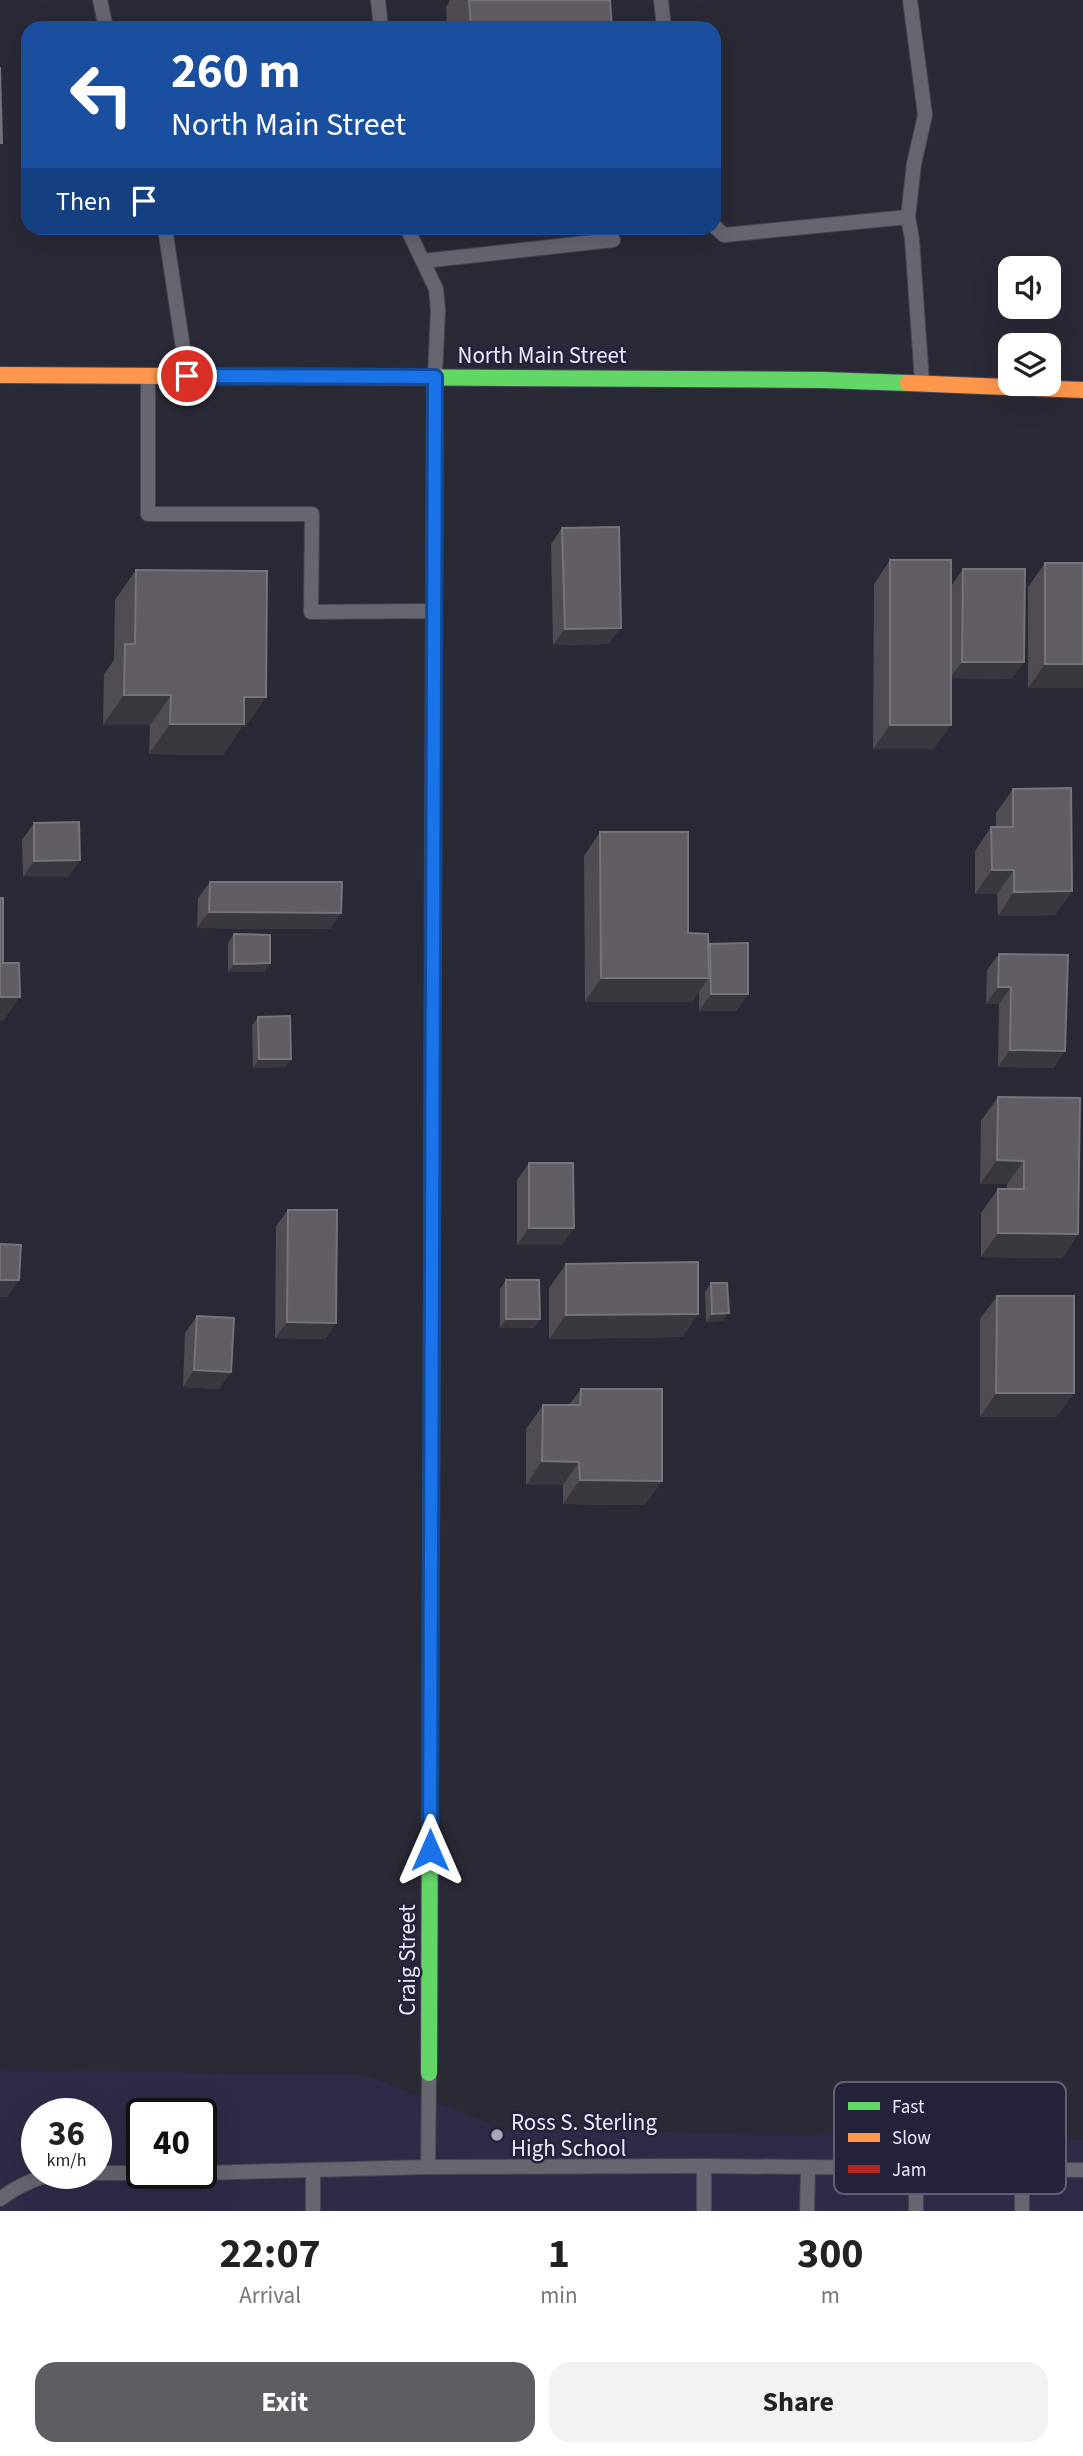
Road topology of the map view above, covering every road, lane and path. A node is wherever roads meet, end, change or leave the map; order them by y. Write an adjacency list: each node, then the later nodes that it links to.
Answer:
1 (100, 0): 5 (lane)
2 (378, 0): 6 (lane)
3 (661, 0): 7 (lane)
4 (910, 0): 8 (lane)
5 (104, 21)
6 (380, 21)
7 (663, 21)
8 (908, 217): 9 (lane); 18 (lane)
9 (721, 232)
10 (165, 235): 16 (lane)
11 (410, 235): 13 (lane)
12 (613, 240): 13 (lane)
13 (423, 261): 17 (lane)
14 (0, 375): 15 (street, North Main Street)
15 (148, 375): 16 (street, North Main Street); 20 (lane)
16 (187, 376): 17 (street, North Main Street)
17 (435, 377): 18 (street, North Main Street); 20 (street, Craig Street)
18 (922, 383): 19 (street, North Main Street)
19 (1083, 390)
20 (434, 611): 21 (street, Craig Street)
21 (429, 2073): 23 (lane)
22 (704, 2166): 23 (lane); 24 (lane); 31 (lane)
23 (428, 2167): 26 (lane)
24 (808, 2167): 25 (lane); 32 (lane)
25 (834, 2167)
26 (313, 2171): 27 (lane); 30 (lane)
27 (217, 2173)
28 (21, 2186): 29 (lane)
29 (0, 2199)
30 (313, 2211)
31 (704, 2211)
32 (807, 2211)

